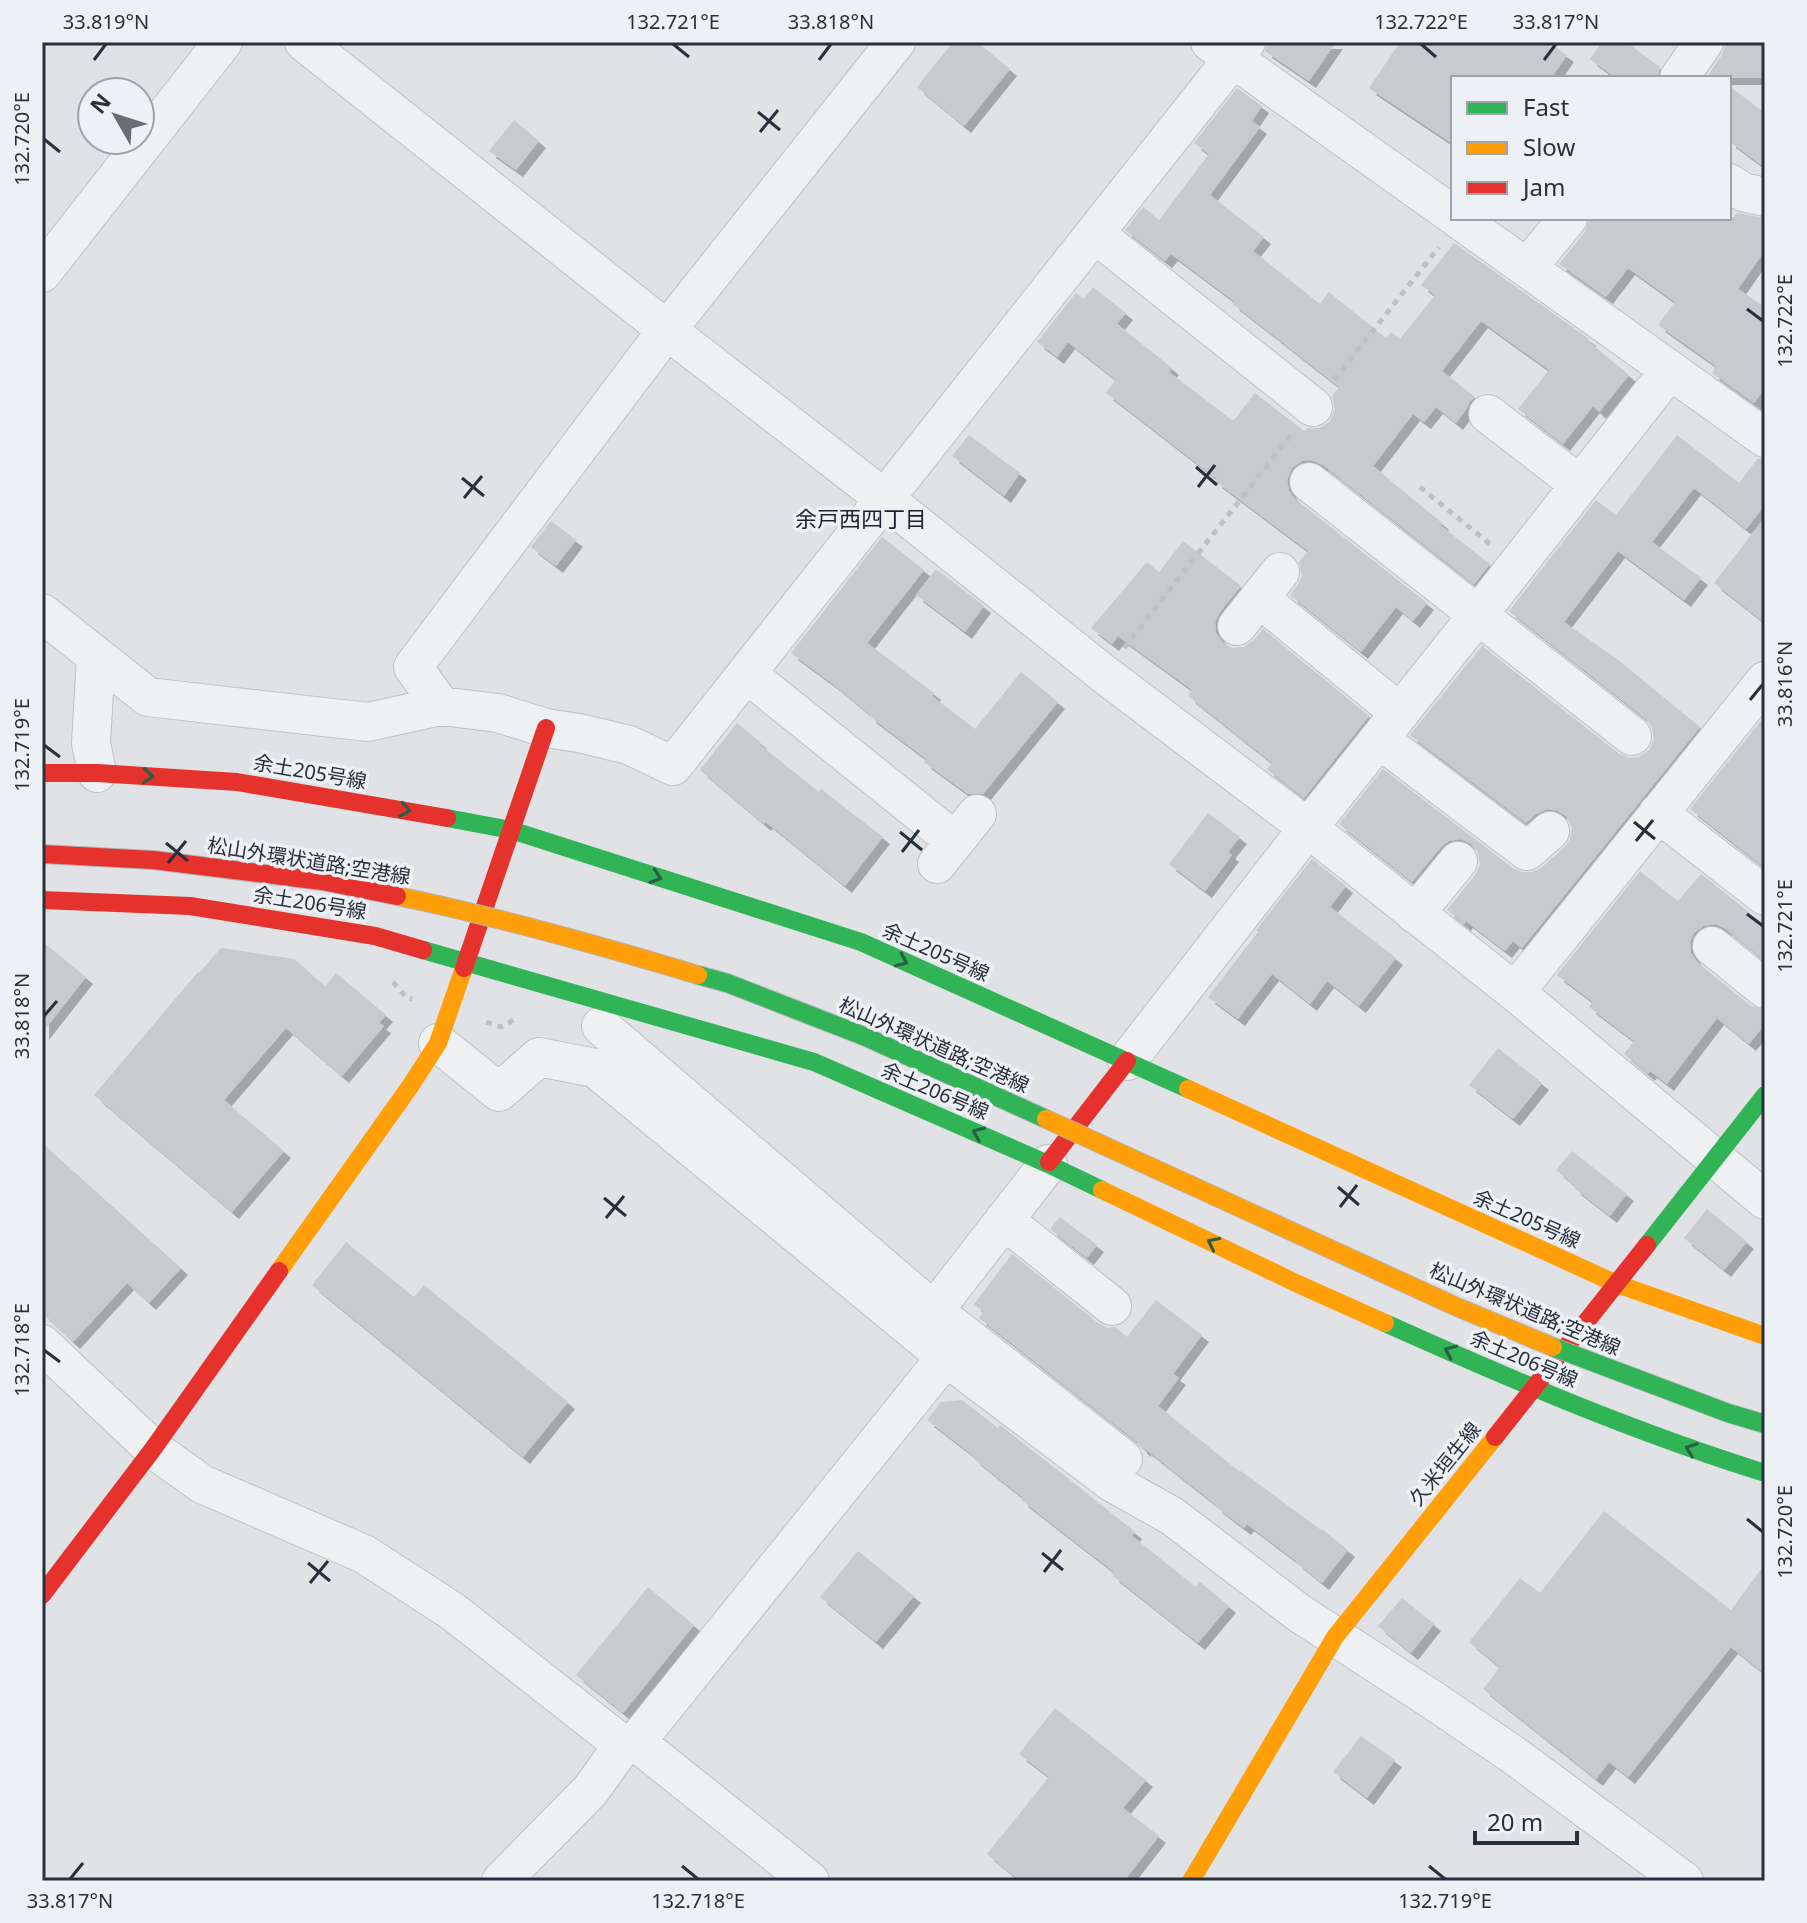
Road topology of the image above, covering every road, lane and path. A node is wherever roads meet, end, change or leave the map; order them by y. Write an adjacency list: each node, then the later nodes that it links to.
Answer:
1 (223, 42): 15 (street)
2 (304, 42): 16 (street)
3 (896, 42): 16 (street)
4 (1704, 42): 6 (street)
5 (1230, 47): 9 (street); 13 (street)
6 (1680, 76)
7 (1731, 184): 8 (street)
8 (1765, 197)
9 (1451, 213)
10 (1455, 220): 18 (path)
11 (1460, 220): 14 (street)
12 (1566, 220): 14 (street)
13 (1095, 234): 18 (street); 24 (street)
14 (1528, 267): 17 (street)
15 (42, 273)
16 (667, 330): 24 (street); 33 (street)
17 (1670, 370): 20 (street); 22 (street)
18 (1313, 407): 31 (path)
19 (1488, 414): 22 (street)
20 (1765, 438)
21 (1309, 482): 28 (street)
22 (1580, 485): 25 (street)
23 (1420, 487): 25 (path)
24 (885, 499): 30 (street); 31 (street)
25 (1517, 565): 28 (street)
26 (1258, 599): 34 (street)
27 (42, 613): 29 (street)
28 (1477, 616): 34 (street); 36 (street)
29 (96, 657): 33 (street); 38 (street)
30 (747, 674): 35 (street); 43 (street)
31 (1104, 674): 40 (street)
32 (1765, 681): 39 (street)
33 (441, 706): 35 (street)
34 (1390, 726): 40 (street); 42 (street)
35 (546, 728): 41 (main road)
36 (1632, 736)
37 (42, 773): 38 (main road, 余土205号線)
38 (97, 773): 41 (main road, 余土205号線, one-way to 41)
39 (1658, 813): 46 (street); 53 (street)
40 (1308, 828): 48 (street); 57 (street)
41 (511, 830): 50 (main road); 57 (main road, 余土205号線, one-way to 57)
42 (1550, 831)
43 (956, 840)
44 (42, 854): 70 (main road, 松山外環状道路;空港線, bridge)
45 (1458, 861): 48 (street)
46 (1765, 896)
47 (42, 900): 50 (main road, 余土206号線)
48 (1415, 914): 53 (street)
49 (1712, 946): 52 (street)
50 (467, 961): 56 (main road); 60 (main road, 余土206号線, one-way to 50)
51 (391, 980): 56 (path)
52 (1765, 989)
53 (1515, 992): 59 (street)
54 (520, 1017): 56 (path)
55 (601, 1026): 65 (street)
56 (444, 1027): 65 (street); 71 (main road)
57 (1127, 1061): 60 (main road); 63 (main road, 余土205号線)
58 (1765, 1095): 59 (main road, 久米垣生線)
59 (1715, 1158): 61 (street); 63 (main road, 久米垣生線)
60 (1048, 1164): 62 (street); 69 (main road, 余土206号線, one-way to 60)
61 (1765, 1200)
62 (1004, 1220): 64 (street); 65 (street)
63 (1617, 1284): 66 (main road, 余土205号線); 69 (main road, 久米垣生線)
64 (1112, 1306)
65 (926, 1322): 68 (street); 73 (street)
66 (1765, 1336)
67 (42, 1344): 71 (street)
68 (946, 1357): 73 (street); 76 (street)
69 (1534, 1389): 72 (main road, 余土206号線, one-way to 69); 75 (main road, 久米垣生線)
70 (1765, 1424)
71 (153, 1449): 74 (main road); 76 (street)
72 (1765, 1473)
73 (1172, 1516): 75 (street)
74 (42, 1595)
75 (1335, 1637): 79 (main road, 久米垣生線); 80 (street)
76 (630, 1744): 77 (street); 78 (street)
77 (501, 1881)
78 (810, 1881)
79 (1191, 1881)
80 (1684, 1881)

